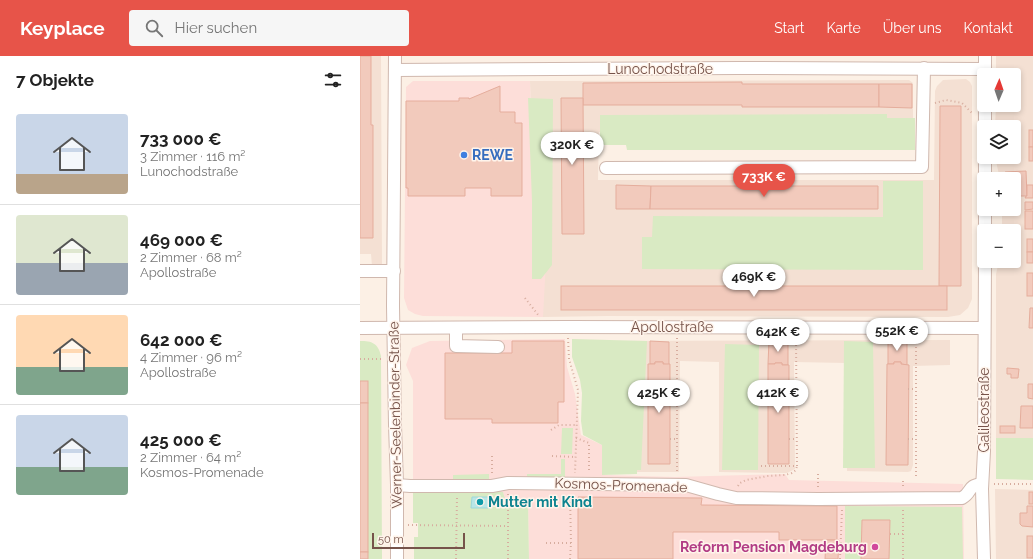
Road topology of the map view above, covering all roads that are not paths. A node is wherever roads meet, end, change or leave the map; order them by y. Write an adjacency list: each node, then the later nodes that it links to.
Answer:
1 (395, 56): 6 (street, Werner-Seelenbinder-Straße)
2 (985, 56): 5 (street)
3 (738, 62): 4 (street, Lunochodstraße); 6 (street, Lunochodstraße)
4 (924, 68): 7 (street, Lunochodstraße); 8 (street)
5 (984, 68)
6 (396, 70): 11 (street, Werner-Seelenbinder-Straße)
7 (977, 72)
8 (606, 168)
9 (985, 268): 15 (street, Galileostraße)
10 (360, 271): 11 (street)
11 (394, 271): 13 (street, Werner-Seelenbinder-Straße)
12 (360, 328): 13 (street, Apollostraße)
13 (394, 328): 14 (street, Apollostraße); 18 (street, Werner-Seelenbinder-Straße)
14 (456, 328): 15 (street, Apollostraße); 16 (street)
15 (984, 328): 17 (street, Galileostraße)
16 (498, 346)
17 (982, 484): 18 (street, Kosmos-Promenade); 20 (street, Galileostraße)
18 (397, 485): 19 (street, Werner-Seelenbinder-Straße)
19 (397, 559)
20 (984, 559)

